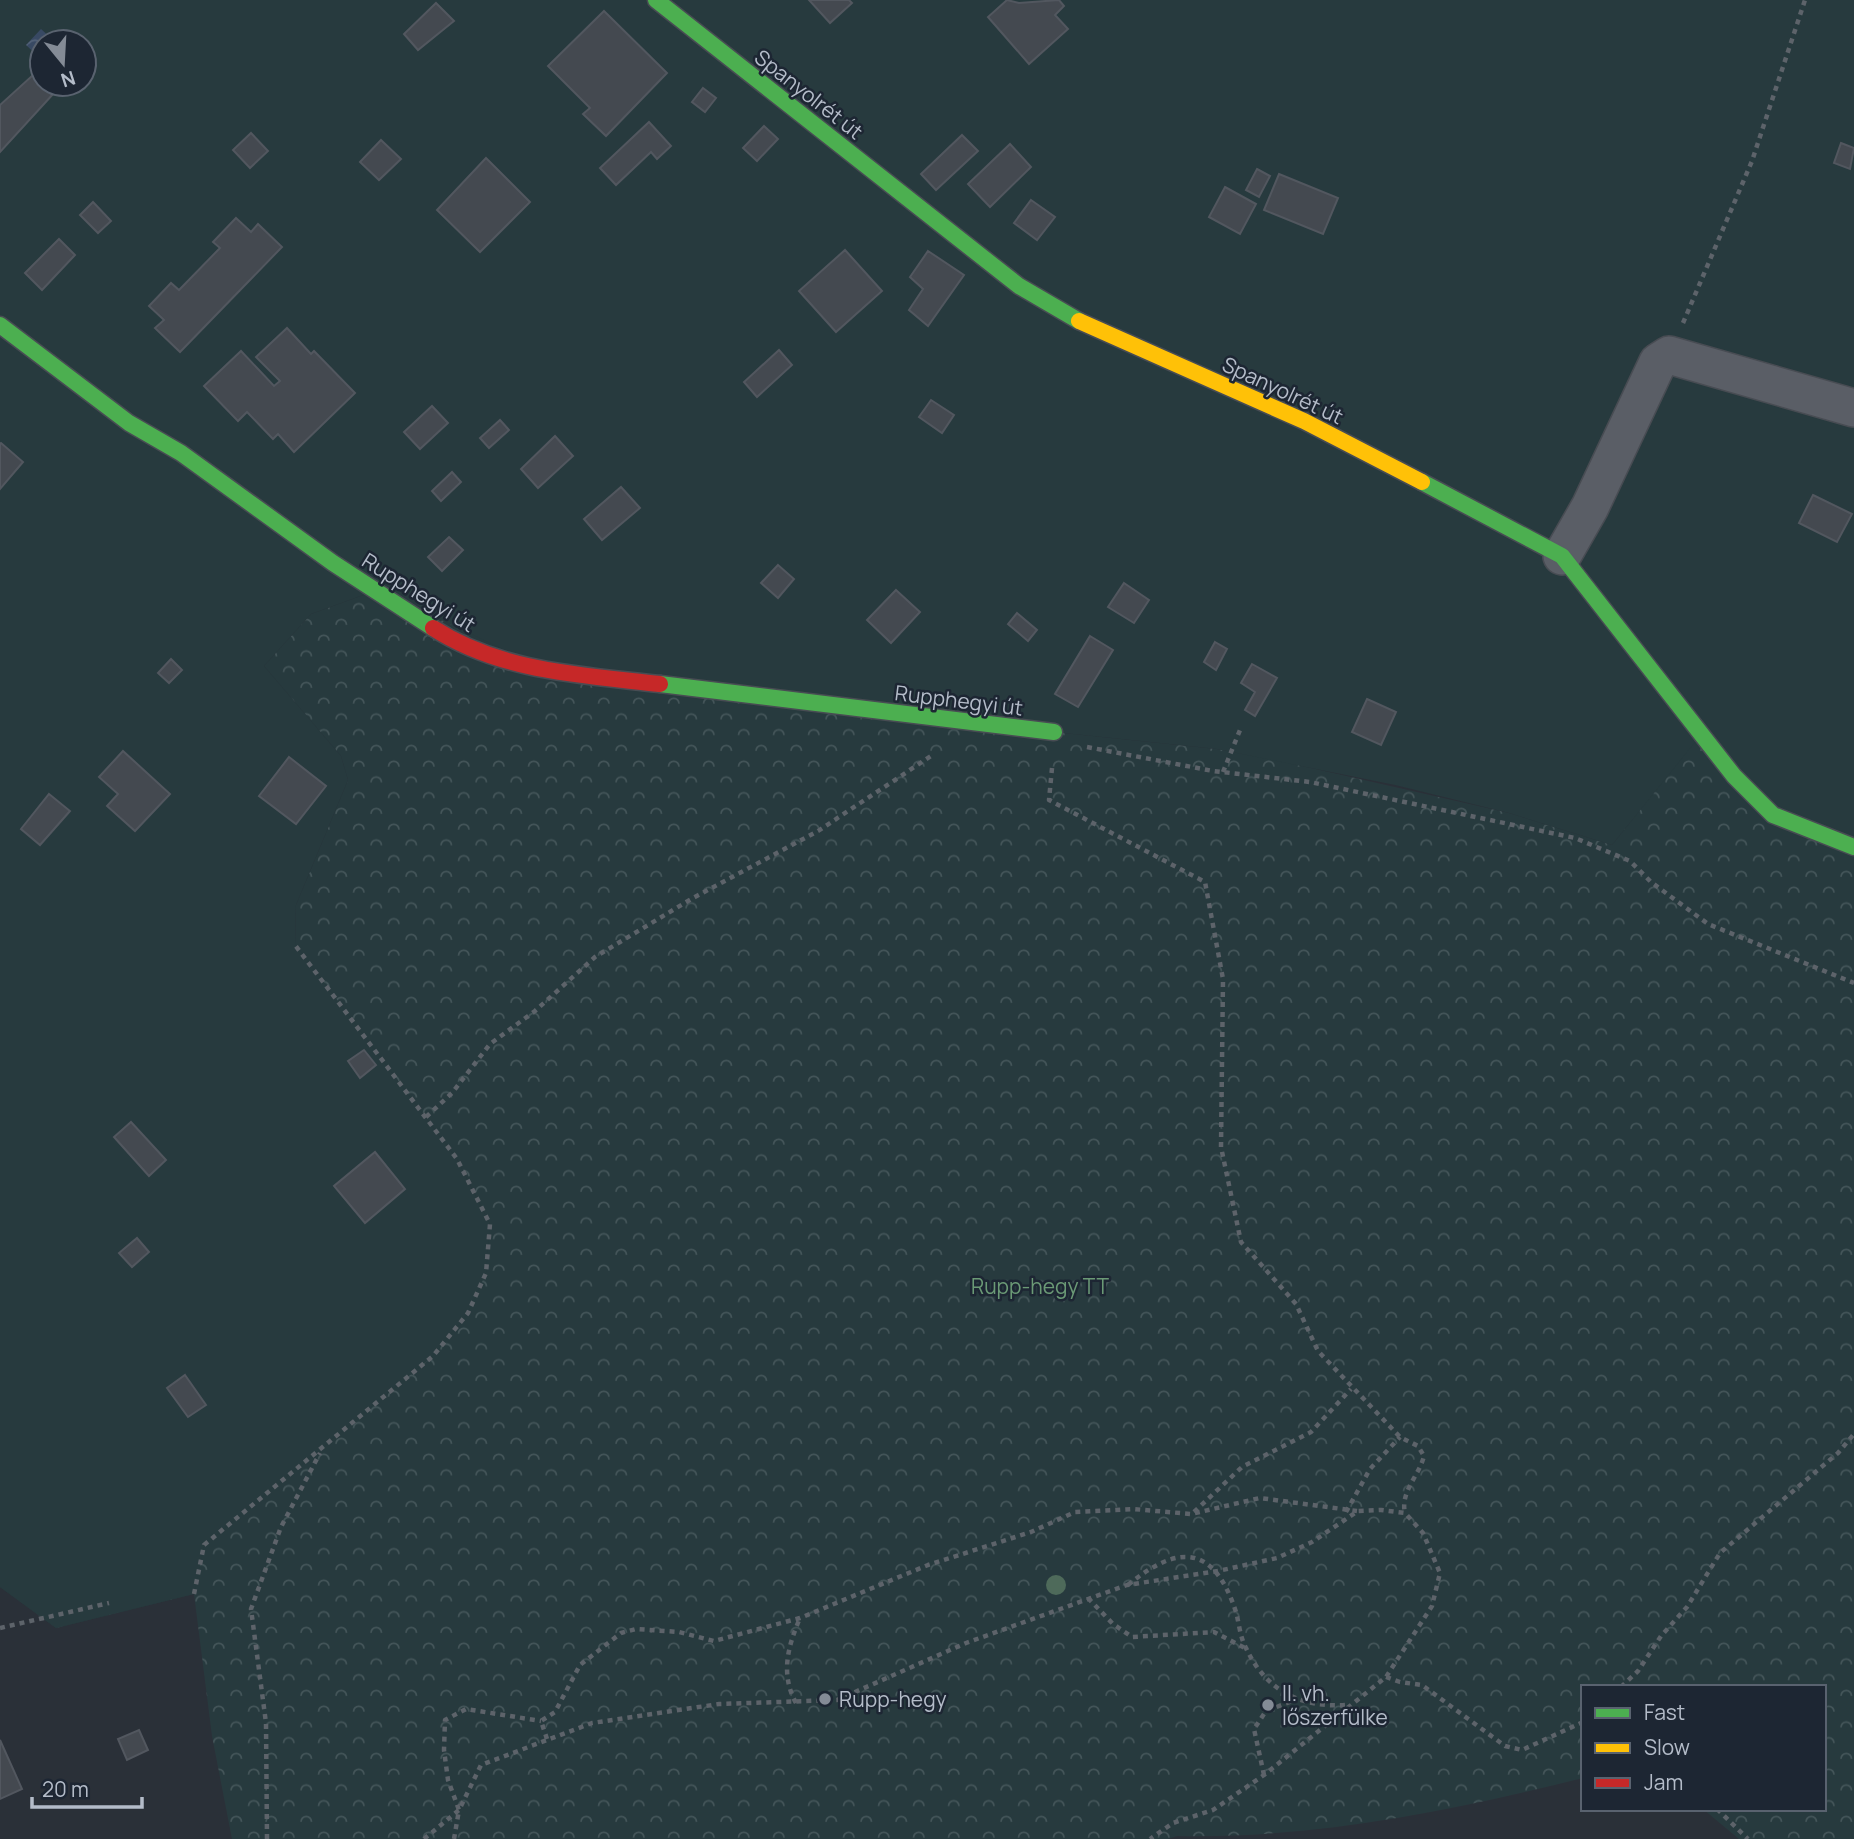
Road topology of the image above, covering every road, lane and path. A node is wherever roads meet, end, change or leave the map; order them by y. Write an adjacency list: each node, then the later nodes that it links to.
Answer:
1 (656, 0): 6 (street, Spanyolrét út)
2 (1805, 0): 4 (path)
3 (1, 330): 7 (street, Rupphegyi út)
4 (1670, 355): 5 (street); 6 (street)
5 (1854, 408)
6 (1562, 556): 11 (street, Spanyolrét út)
7 (953, 720): 9 (street, Rupphegyi út); 14 (path)
8 (1240, 730): 10 (path)
9 (1054, 732): 10 (path); 15 (path)
10 (1223, 772): 13 (path)
11 (1854, 847)
12 (295, 944): 14 (path)
13 (1854, 983)
14 (426, 1117): 18 (path)
15 (1351, 1389): 17 (path); 22 (path)
16 (1854, 1434): 32 (path)
17 (1401, 1437): 20 (path); 21 (path)
18 (322, 1449): 25 (path); 42 (path)
19 (1358, 1511): 20 (path); 21 (path); 23 (path)
20 (1346, 1512): 22 (path)
21 (1405, 1513): 31 (path)
22 (1191, 1514): 28 (path)
23 (1217, 1571): 24 (path); 24 (path); 30 (path)
24 (1127, 1585): 26 (path)
25 (194, 1594)
26 (1088, 1598): 30 (path); 34 (path)
27 (109, 1603): 29 (path)
28 (800, 1618): 34 (path); 36 (path)
29 (0, 1628)
30 (1245, 1648): 33 (path)
31 (1386, 1676): 35 (path); 37 (path)
32 (1623, 1685)
33 (1296, 1700): 35 (path); 39 (path)
34 (796, 1703): 38 (path)
35 (1349, 1705): 39 (path)
36 (541, 1721): 38 (path); 40 (path)
37 (1581, 1721)
38 (547, 1739): 40 (path)
39 (1264, 1775): 45 (path)
40 (459, 1810): 43 (path); 44 (path)
41 (1719, 1811): 46 (path)
42 (267, 1839)
43 (424, 1839)
44 (454, 1839)
45 (1150, 1839)
46 (1748, 1839)

